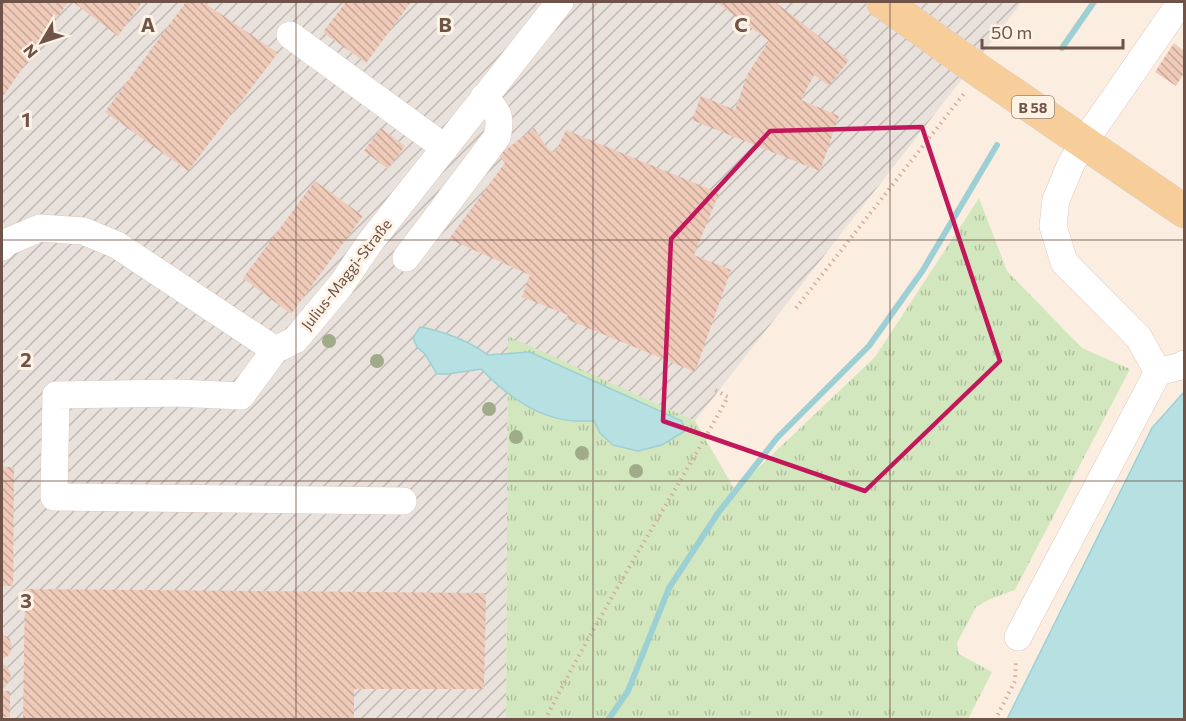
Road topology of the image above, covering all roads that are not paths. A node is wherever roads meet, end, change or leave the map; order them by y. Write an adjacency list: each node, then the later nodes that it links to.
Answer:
1 (560, 2): 5 (street, Julius-Maggi-Straße)
2 (883, 2): 6 (main road, B 58)
3 (1181, 2): 6 (street)
4 (290, 35): 7 (street)
5 (484, 97): 7 (street, Julius-Maggi-Straße); 10 (street)
6 (1084, 142): 8 (main road, B 58); 13 (street)
7 (445, 147): 11 (street, Julius-Maggi-Straße)
8 (1185, 211)
9 (2, 247): 11 (street)
10 (406, 258)
11 (275, 350): 14 (street)
12 (1185, 364): 13 (street)
13 (1158, 372): 15 (street)
14 (403, 501)
15 (1018, 637)

